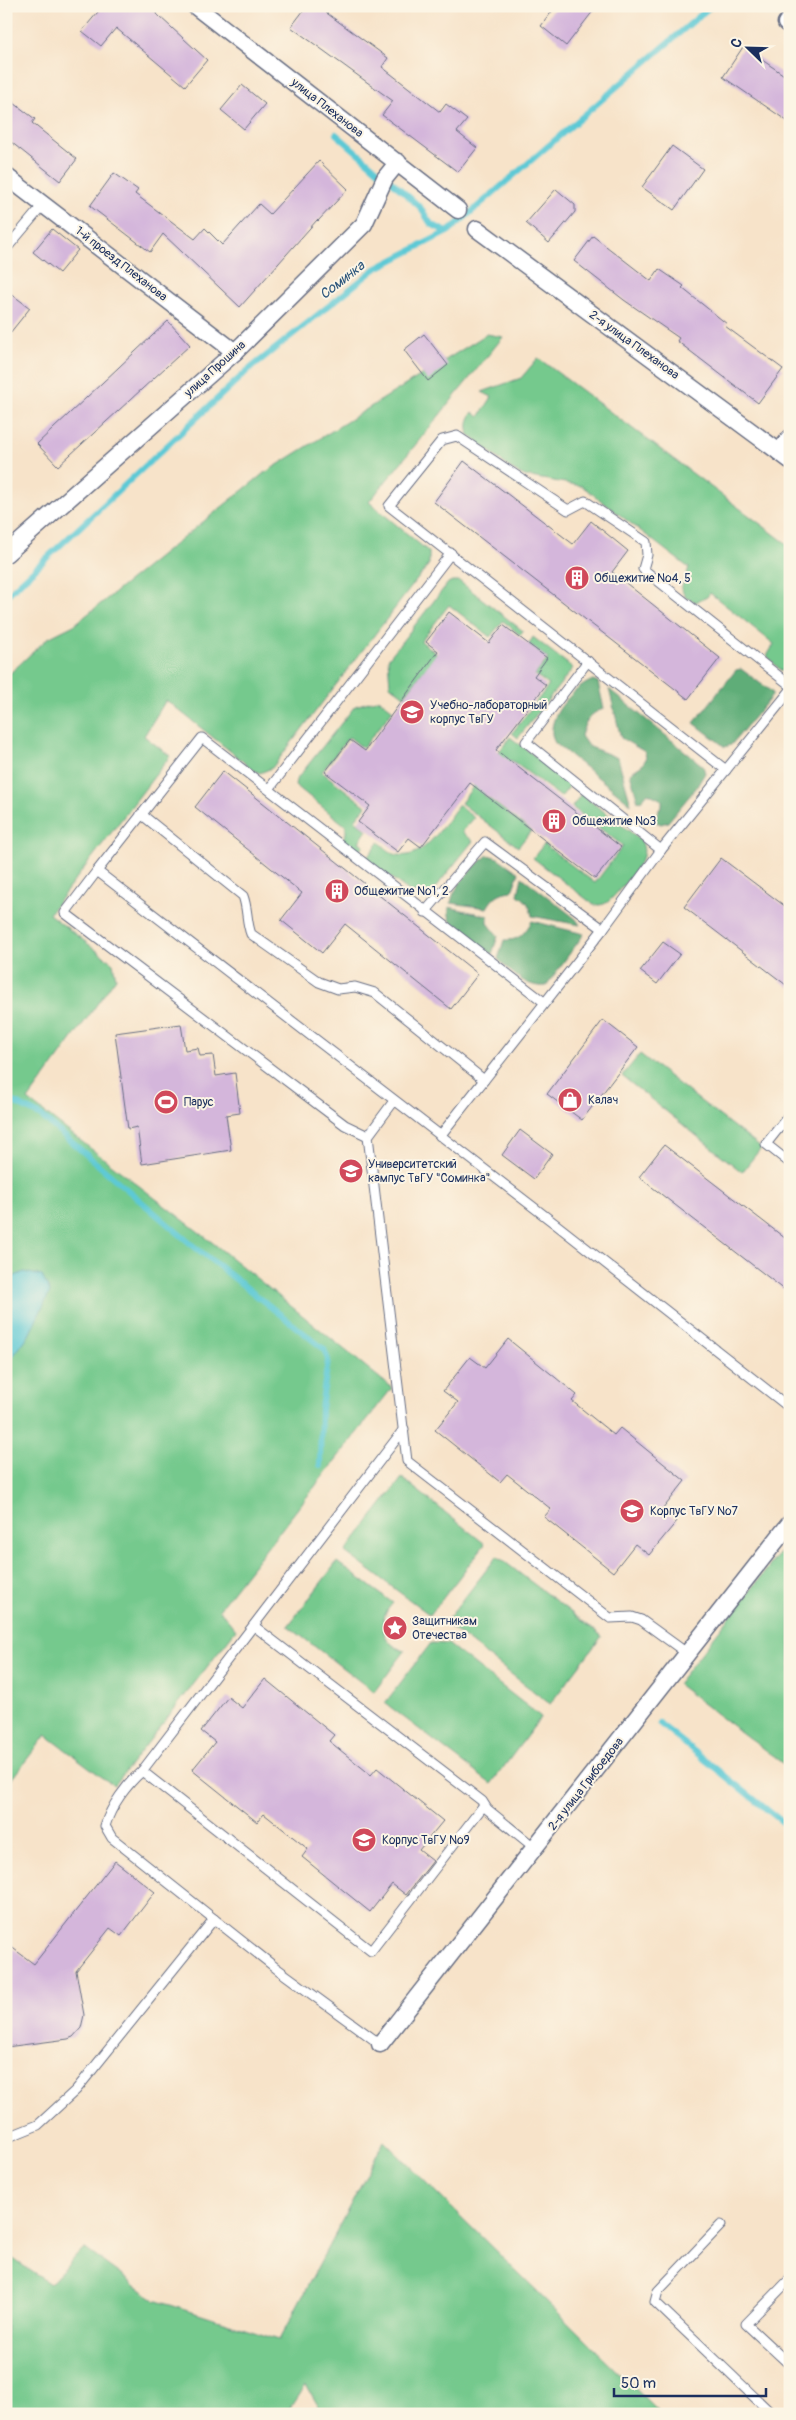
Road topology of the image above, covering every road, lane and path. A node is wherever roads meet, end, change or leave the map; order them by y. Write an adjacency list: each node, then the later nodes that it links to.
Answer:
1 (196, 6): 2 (street, улица Плеханова)
2 (398, 162): 5 (street, улица Плеханова); 8 (street, улица Прошина)
3 (6, 176): 4 (street, 1-й проезд Плеханова)
4 (43, 205): 7 (lane); 8 (street, 1-й проезд Плеханова)
5 (458, 210)
6 (477, 229): 10 (street, 2-я улица Плеханова)
7 (6, 249)
8 (235, 352): 12 (street, улица Прошина)
9 (790, 438): 10 (street)
10 (784, 456)
11 (451, 553): 13 (lane); 14 (lane); 17 (lane)
12 (6, 554)
13 (588, 661): 16 (lane); 19 (lane)
14 (790, 685)
15 (790, 691): 16 (lane)
16 (726, 770): 19 (lane)
17 (269, 789): 18 (lane); 21 (lane)
18 (141, 814): 20 (lane); 24 (lane)
19 (661, 850): 22 (lane)
20 (97, 871): 25 (lane); 27 (lane)
21 (425, 912): 22 (lane); 23 (lane)
22 (603, 929): 23 (lane)
23 (544, 1002): 24 (lane)
24 (484, 1080): 28 (lane)
25 (394, 1101): 27 (lane); 28 (lane)
26 (790, 1114): 29 (lane)
27 (368, 1136): 31 (lane)
28 (440, 1136): 30 (lane)
29 (790, 1163)
30 (790, 1408)
31 (404, 1429): 33 (lane); 34 (lane)
32 (790, 1523): 34 (street, 2-я улица Грибоедова)
33 (254, 1626): 35 (lane); 36 (lane)
34 (688, 1654): 37 (street, 2-я улица Грибоедова)
35 (142, 1771): 36 (lane); 38 (lane)
36 (484, 1805): 37 (lane)
37 (535, 1848): 39 (street, 2-я улица Грибоедова)
38 (214, 1919): 39 (lane); 40 (lane)
39 (380, 2044)
40 (6, 2138)
41 (721, 2225): 44 (lane)
42 (790, 2279): 43 (lane)
43 (790, 2365)
44 (772, 2414)

